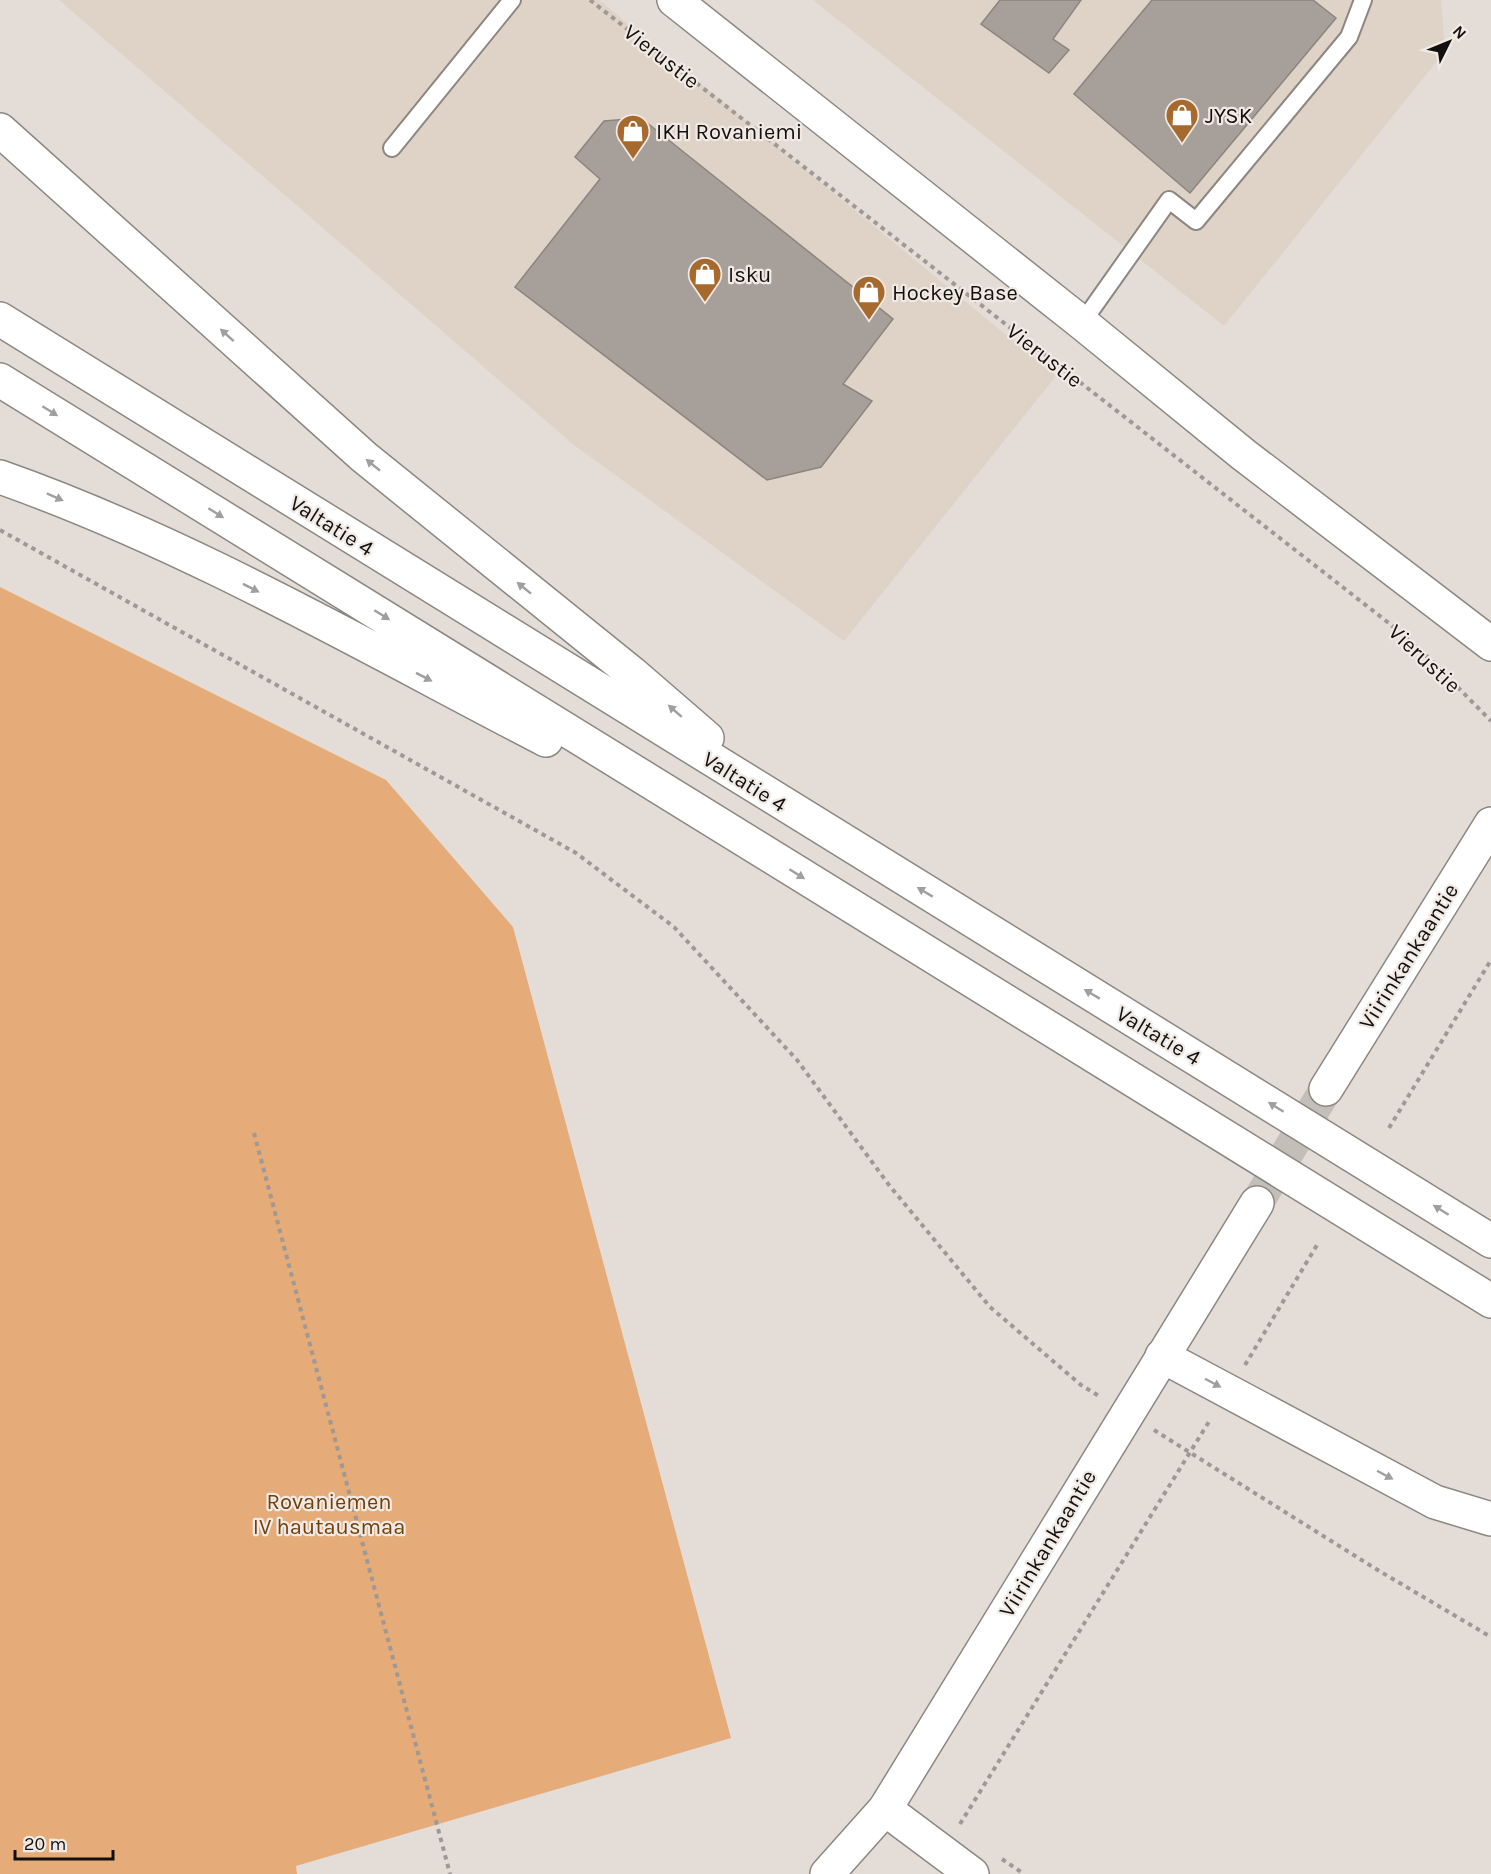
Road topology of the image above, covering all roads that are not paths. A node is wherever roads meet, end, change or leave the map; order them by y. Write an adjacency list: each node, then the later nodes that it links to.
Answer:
1 (512, 0): 5 (lane)
2 (674, 0): 7 (main road)
3 (1363, 0): 7 (lane)
4 (0, 130): 11 (main road, one-way to 4)
5 (392, 148)
6 (0, 320): 11 (main road, Valtatie 4)
7 (1082, 323): 10 (main road)
8 (0, 380): 13 (main road, one-way to 13)
9 (0, 477): 13 (main road, one-way to 13)
10 (1491, 644)
11 (783, 804): 16 (main road, Valtatie 4, one-way to 11)
12 (1491, 824): 14 (main road, Viirinkankaantie)
13 (754, 848): 17 (main road, one-way to 17)
14 (1326, 1089)
15 (1257, 1203): 18 (main road, Viirinkankaantie)
16 (1491, 1241)
17 (1491, 1301)
18 (1162, 1356): 19 (main road, one-way to 19); 20 (main road, Viirinkankaantie)
19 (1491, 1519)
20 (885, 1809): 21 (main road, Viirinkankaantie); 22 (main road)
21 (827, 1874)
22 (972, 1874)

